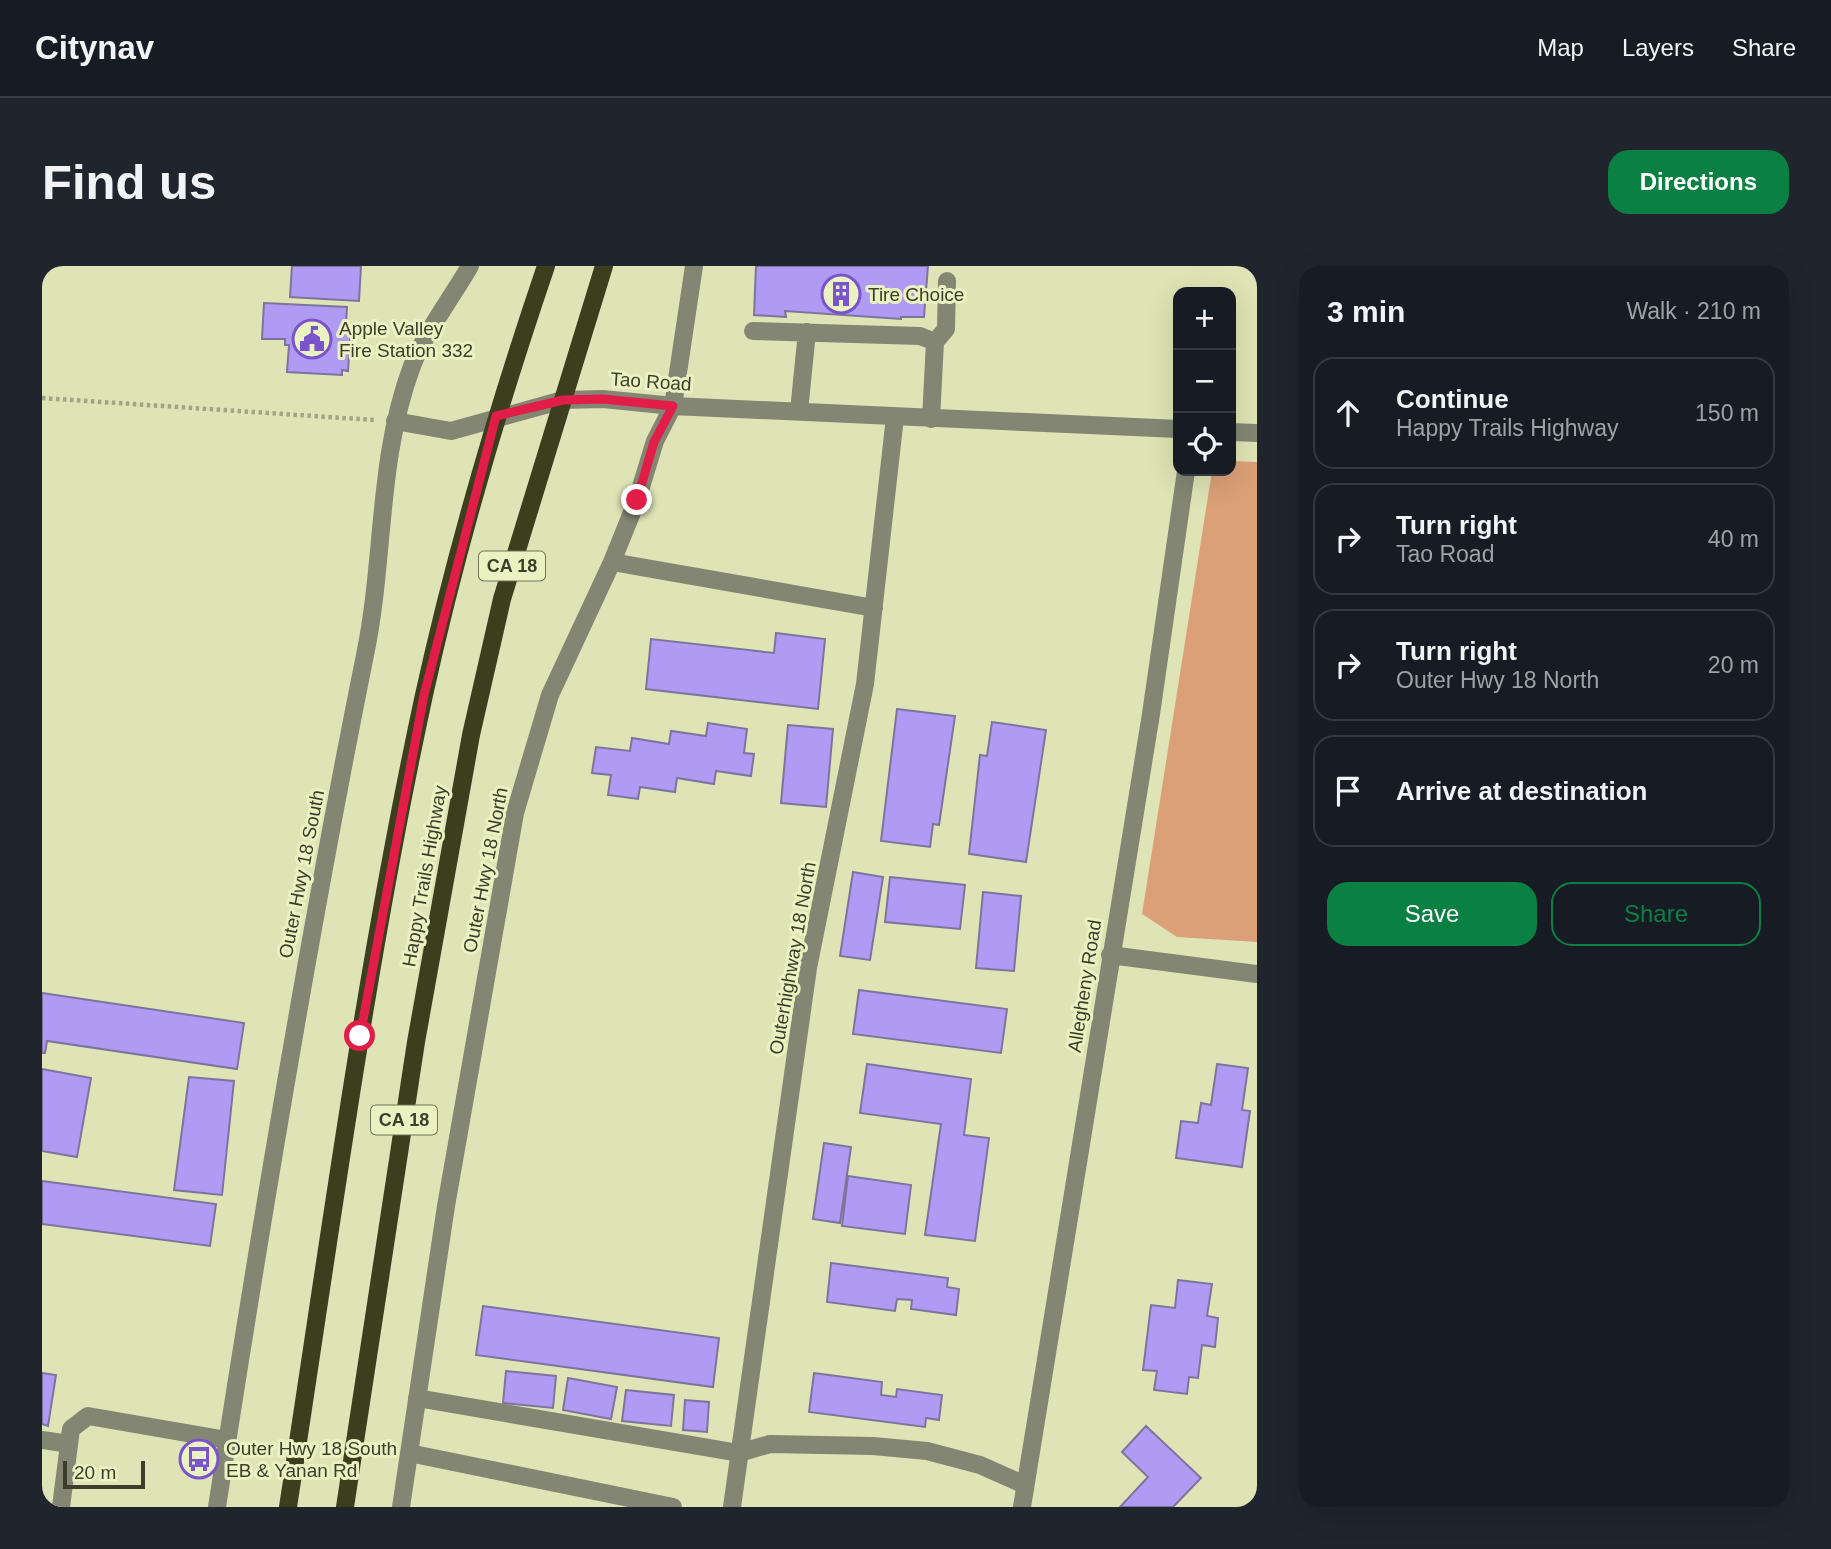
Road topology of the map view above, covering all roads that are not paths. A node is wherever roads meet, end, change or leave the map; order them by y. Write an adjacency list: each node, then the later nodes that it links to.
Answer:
1 (470, 266): 15 (street, Outer Hwy 18 South)
2 (546, 266): 12 (main road, Happy Trails Highway / CA 18)
3 (604, 266): 9 (main road, Happy Trails Highway / CA 18)
4 (694, 266): 10 (street, Outer Hwy 18 North)
5 (947, 281): 8 (street)
6 (753, 331): 7 (street)
7 (807, 332): 8 (street); 11 (street)
8 (935, 342): 14 (street)
9 (563, 400): 10 (street, Tao Road); 12 (street, Tao Road); 34 (main road, Happy Trails Highway / CA 18)
10 (673, 406): 11 (street, Tao Road); 20 (street, Outer Hwy 18 North)
11 (799, 411): 13 (street, Tao Road)
12 (496, 416): 15 (street, Tao Road); 33 (main road, Happy Trails Highway / CA 18)
13 (895, 417): 14 (street, Tao Road); 21 (street, Outerhighway 18 North)
14 (930, 419): 16 (street, Tao Road)
15 (395, 421): 26 (street, Outer Hwy 18 South)
16 (1173, 429)
17 (1236, 432): 18 (street)
18 (1257, 433)
19 (1185, 476): 22 (street, Allegheny Road)
20 (612, 562): 21 (street); 24 (street, Outer Hwy 18 North)
21 (874, 608): 28 (street, Outerhighway 18 North)
22 (1110, 955): 23 (street); 30 (street, Allegheny Road)
23 (1257, 974)
24 (417, 1398): 28 (street); 29 (street, Outer Hwy 18 North)
25 (42, 1440): 27 (street)
26 (227, 1440): 27 (street); 32 (street, Outer Hwy 18 South)
27 (69, 1444): 31 (street)
28 (739, 1453): 30 (street); 37 (street, Outerhighway 18 North)
29 (409, 1454): 35 (street, Outer Hwy 18 North); 36 (street)
30 (1025, 1485): 38 (street, Allegheny Road)
31 (61, 1507)
32 (216, 1507)
33 (288, 1507)
34 (345, 1507)
35 (401, 1507)
36 (673, 1507)
37 (732, 1507)
38 (1022, 1507)

